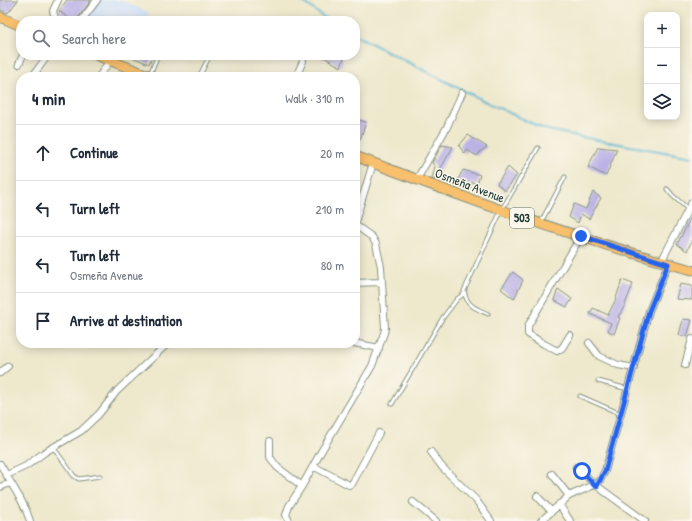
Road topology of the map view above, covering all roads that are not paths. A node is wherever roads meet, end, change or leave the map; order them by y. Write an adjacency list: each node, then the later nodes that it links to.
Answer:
1 (58, 0): 3 (street)
2 (97, 0): 4 (street)
3 (54, 16)
4 (84, 16)
5 (0, 18): 6 (main road)
6 (16, 24)
7 (21, 60): 14 (street)
8 (44, 60): 15 (street)
9 (111, 60): 16 (street)
10 (116, 60): 17 (main road)
11 (156, 60): 18 (lane)
12 (208, 60): 19 (lane)
13 (303, 61): 20 (street)
14 (19, 64)
15 (36, 72)
16 (102, 72)
17 (142, 72)
18 (152, 72)
19 (202, 72)
20 (298, 72)
21 (462, 93): 26 (street)
22 (538, 148): 31 (lane)
23 (360, 158): 24 (main road, Osmeña Avenue / 503)
24 (373, 163): 26 (main road, Osmeña Avenue / 503); 29 (street)
25 (565, 177): 32 (lane)
26 (417, 179): 31 (main road, Osmeña Avenue / 503)
27 (668, 189): 30 (lane)
28 (692, 202): 30 (street)
29 (360, 206)
30 (688, 209): 35 (street)
31 (501, 211): 32 (main road, Osmeña Avenue / 503); 39 (lane)
32 (540, 223): 34 (main road, Osmeña Avenue / 503)
33 (360, 229): 37 (street)
34 (581, 236): 35 (main road, Osmeña Avenue / 503); 41 (street)
35 (665, 263): 36 (main road, Osmeña Avenue / 503); 49 (street)
36 (692, 270)
37 (381, 282): 38 (street); 46 (street)
38 (360, 283)
39 (465, 293): 40 (lane); 54 (lane)
40 (488, 314)
41 (570, 335)
42 (692, 339): 47 (street)
43 (589, 343): 49 (street)
44 (360, 344): 46 (street)
45 (162, 348): 58 (street)
46 (379, 348): 61 (street)
47 (685, 365)
48 (8, 366): 50 (street)
49 (634, 368): 52 (street)
50 (0, 373)
51 (598, 381): 52 (lane)
52 (628, 389): 55 (street)
53 (580, 396): 55 (lane)
54 (392, 404)
55 (621, 414): 68 (street)
56 (379, 433): 61 (street)
57 (270, 441): 67 (street)
58 (53, 447): 64 (street); 65 (lane)
59 (431, 452): 78 (street)
60 (0, 464): 64 (street)
61 (313, 466): 67 (street)
62 (576, 467): 68 (street)
63 (552, 474): 71 (street)
64 (7, 475): 66 (street)
65 (100, 476)
66 (10, 483): 69 (street); 75 (street)
67 (302, 486): 76 (street)
68 (595, 486): 71 (street); 81 (street)
69 (0, 487)
70 (537, 496): 74 (street)
71 (570, 496): 73 (street)
72 (412, 502): 77 (street)
73 (559, 504): 74 (street); 80 (street)
74 (551, 511): 79 (street)
75 (30, 521)
76 (289, 521)
77 (436, 521)
78 (491, 521)
79 (541, 521)
80 (570, 521)
81 (645, 521)

